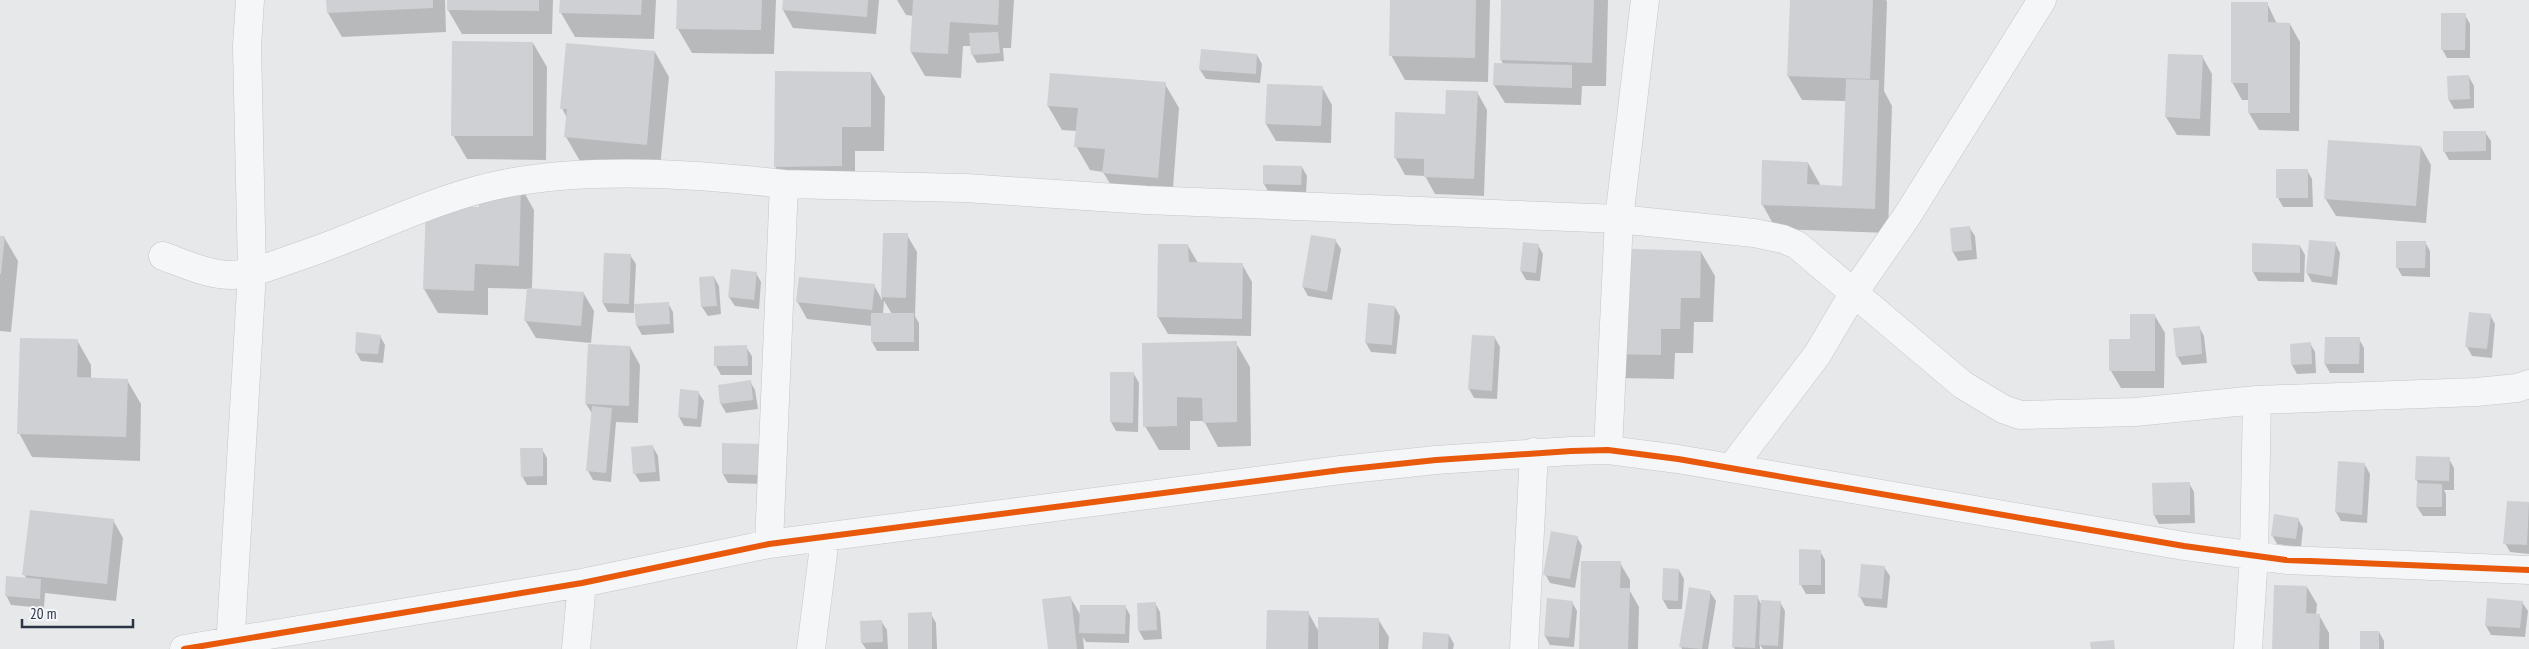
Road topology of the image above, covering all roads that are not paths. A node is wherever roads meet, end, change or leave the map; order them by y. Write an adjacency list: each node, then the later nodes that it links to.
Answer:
1 (250, 0): 7 (street)
2 (1644, 0): 5 (street)
3 (2042, 0): 8 (street)
4 (784, 184): 5 (street); 7 (street); 15 (street)
5 (1619, 219): 8 (street); 11 (street)
6 (163, 256): 7 (street)
7 (252, 272): 19 (street)
8 (1853, 294): 10 (street); 13 (street)
9 (2529, 384): 10 (street)
10 (2257, 400): 16 (street)
11 (1608, 450): 12 (street); 13 (street)
12 (1534, 452): 14 (street); 23 (street)
13 (1732, 467): 16 (street)
14 (826, 538): 15 (street); 22 (street)
15 (769, 544): 18 (street)
16 (2254, 555): 17 (street); 24 (street)
17 (2529, 570)
18 (582, 583): 19 (street); 21 (street)
19 (230, 646): 20 (street)
20 (184, 649)
21 (576, 649)
22 (811, 649)
23 (1524, 649)
24 (2248, 649)

